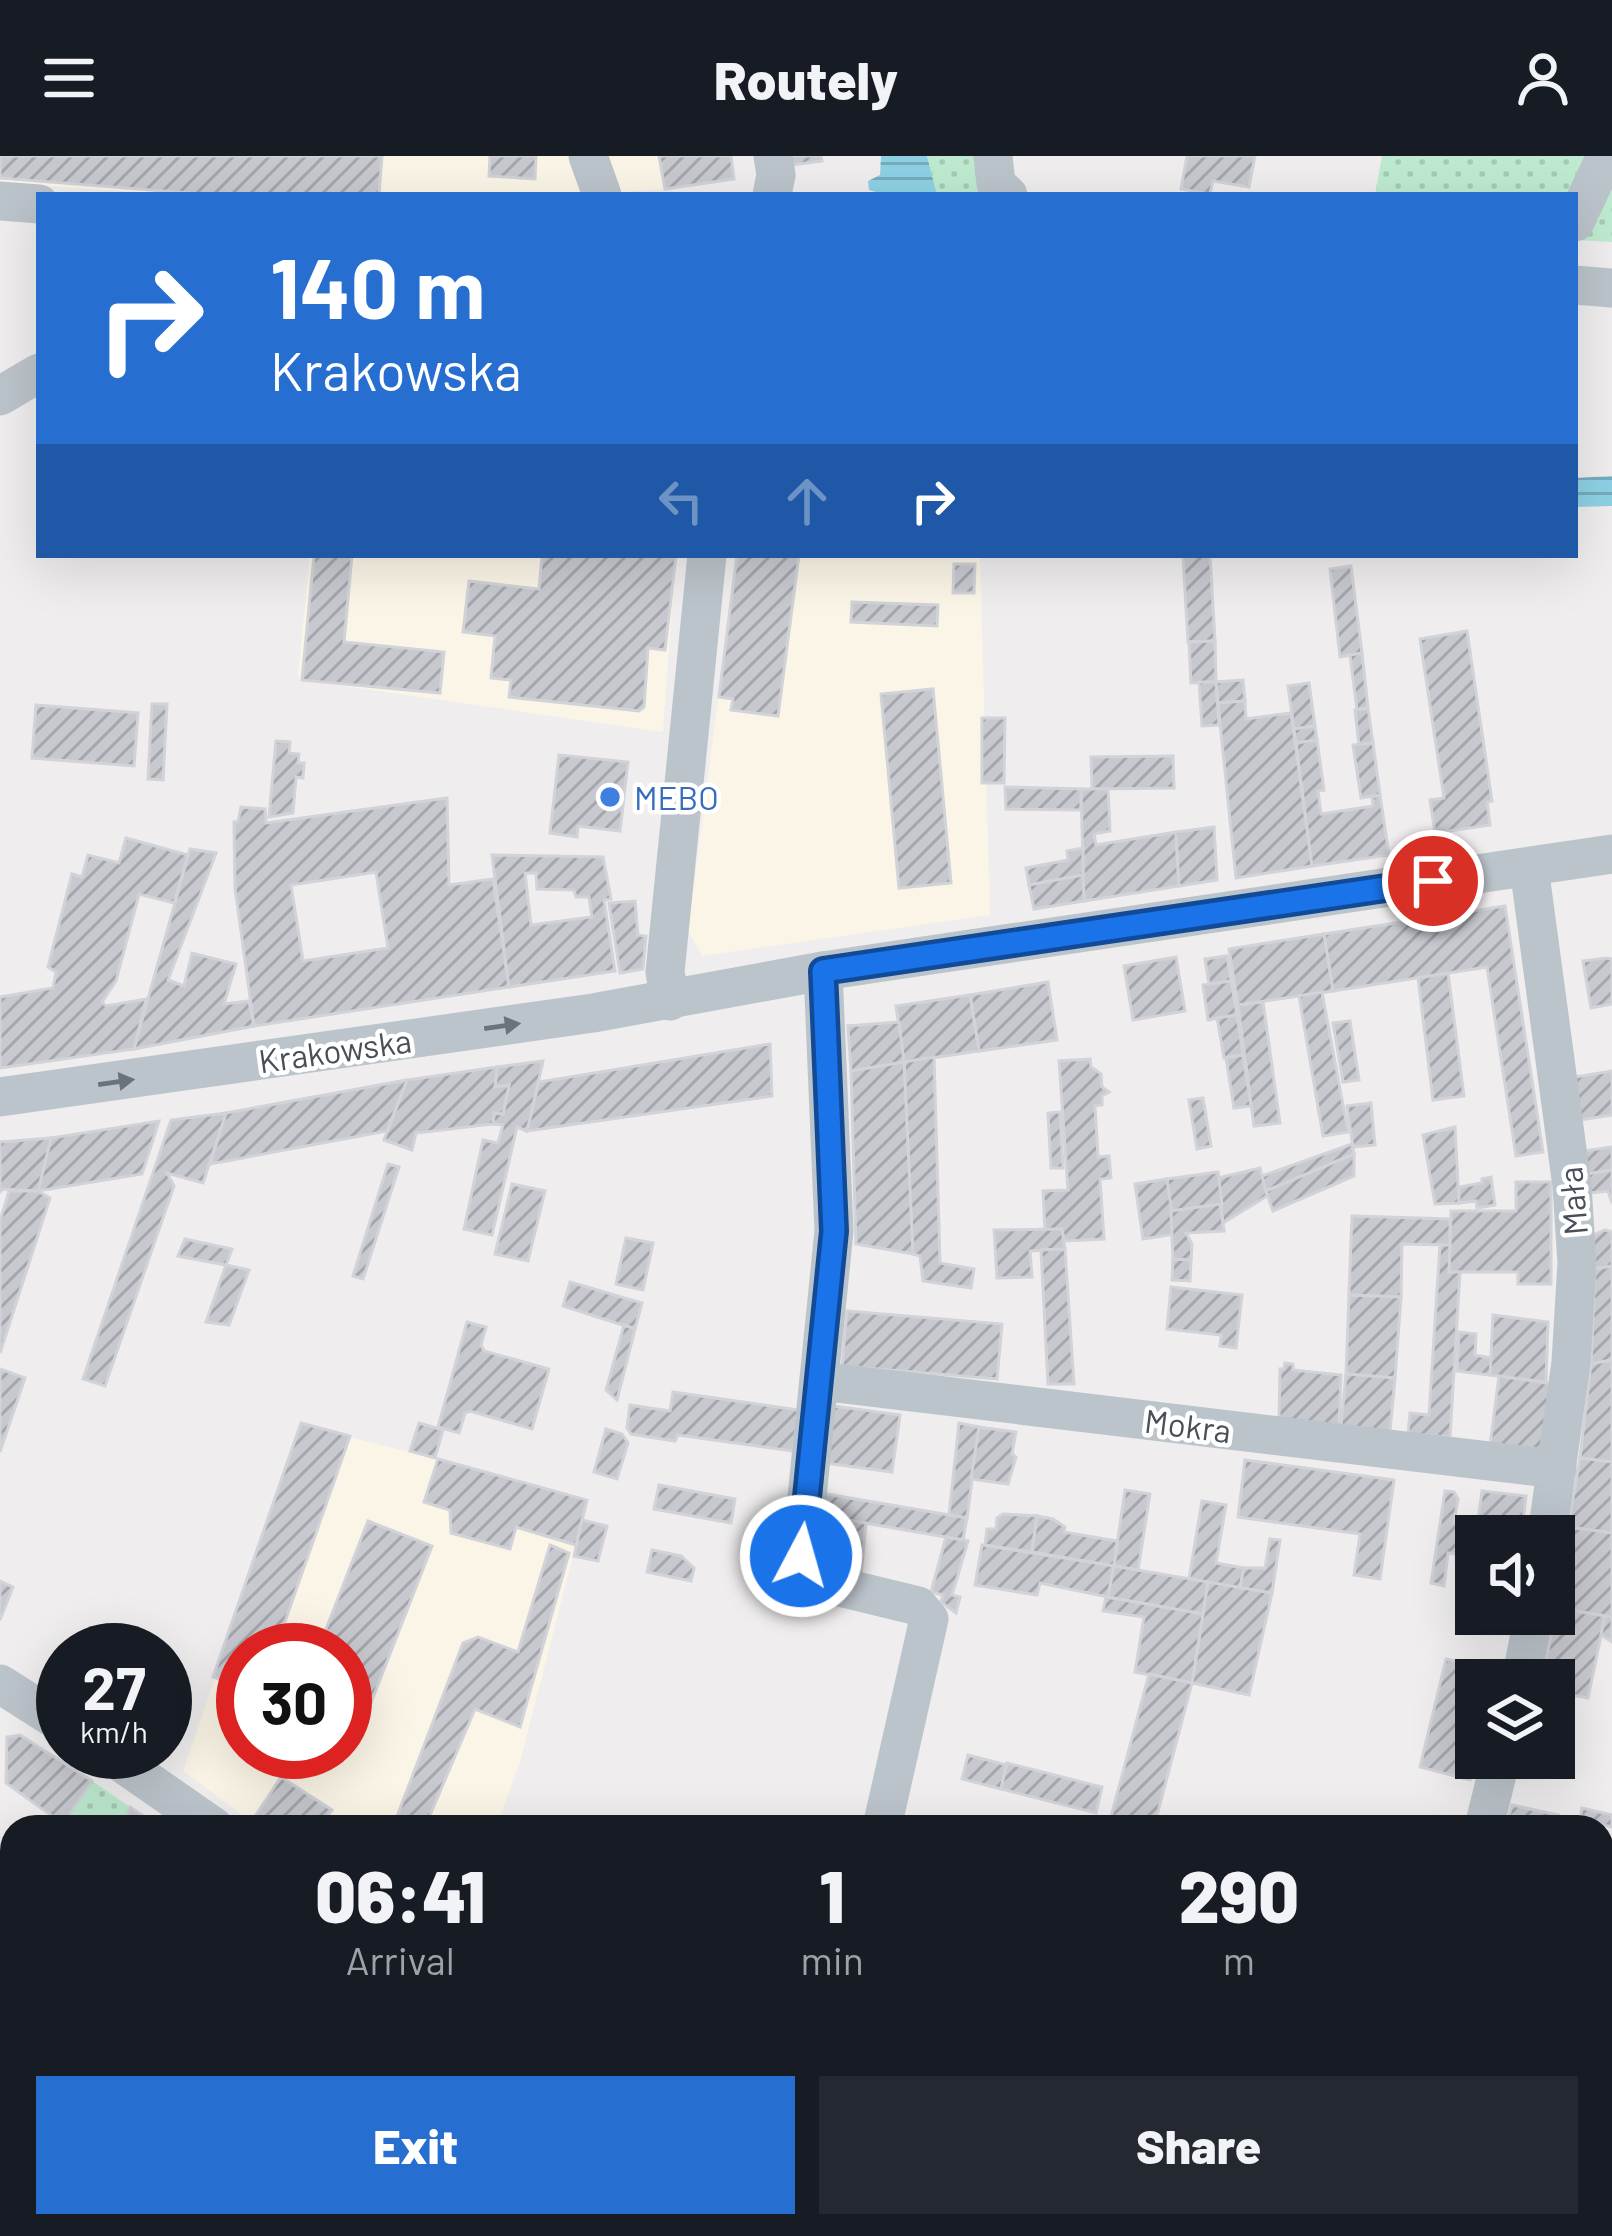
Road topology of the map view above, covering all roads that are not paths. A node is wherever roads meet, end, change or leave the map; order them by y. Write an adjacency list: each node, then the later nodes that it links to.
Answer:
1 (588, 156): 5 (street)
2 (773, 156): 6 (street)
3 (993, 156): 7 (street)
4 (1606, 156): 10 (street)
5 (601, 192)
6 (773, 192)
7 (1005, 192)
8 (0, 201): 9 (street)
9 (36, 204)
10 (1578, 216)
11 (1578, 285): 12 (street)
12 (1612, 288)
13 (36, 375): 14 (street)
14 (0, 396)
15 (707, 558): 19 (street)
16 (1612, 854): 17 (street, Krakowska)
17 (1529, 867): 18 (street, Krakowska); 22 (street, Mała)
18 (823, 971): 19 (street, Krakowska); 21 (street)
19 (670, 1000): 20 (street, Krakowska, one-way to 19)
20 (0, 1097)
21 (819, 1381): 22 (street, Mokra); 29 (street)
22 (1557, 1469): 23 (street, Mała)
23 (1549, 1515)
24 (0, 1684): 25 (street)
25 (36, 1707)
26 (145, 1779): 28 (street)
27 (1496, 1779): 30 (street)
28 (197, 1815)
29 (885, 1815)
30 (1487, 1815)

